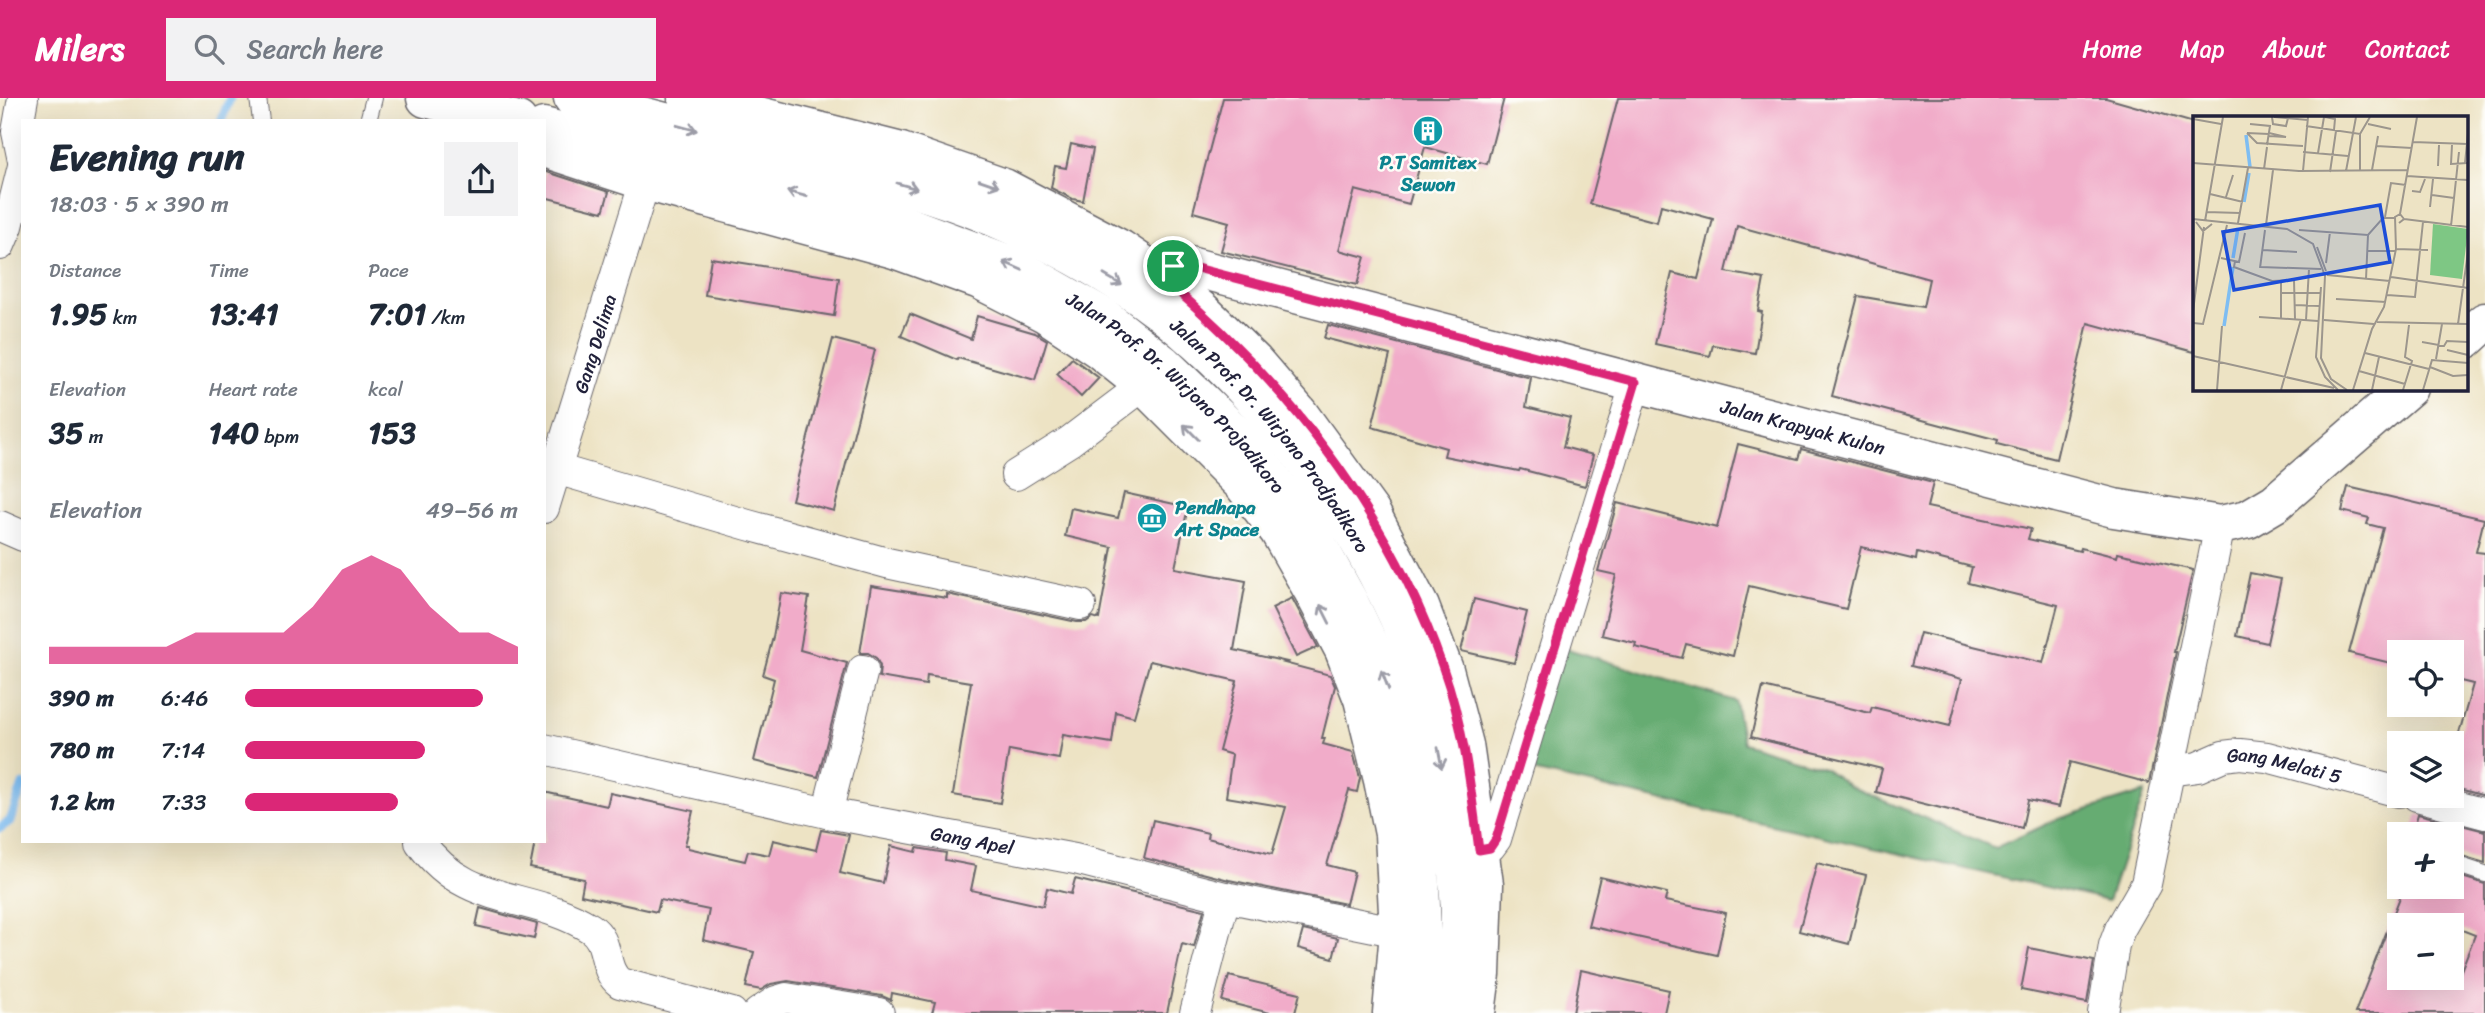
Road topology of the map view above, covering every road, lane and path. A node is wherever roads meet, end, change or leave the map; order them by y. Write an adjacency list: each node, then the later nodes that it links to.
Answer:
1 (23, 98): 12 (street)
2 (258, 98): 8 (lane)
3 (374, 98): 9 (lane)
4 (426, 98): 7 (main road)
5 (573, 98): 48 (main road, Jalan Prof. Dr. Wirjono Prodjodikoro, one-way to 48)
6 (687, 98): 16 (main road, one-way to 16)
7 (501, 118)
8 (261, 119)
9 (369, 119)
10 (546, 128): 47 (main road, Jalan Prof. Dr. Wirjono Projodikoro, one-way to 10)
11 (546, 149): 14 (main road)
12 (21, 151)
13 (21, 174): 15 (street)
14 (645, 181): 20 (main road); 22 (street, Gang Delima)
15 (0, 245)
16 (1160, 276): 19 (main road, Jalan Krapyak Kulon); 37 (main road)
17 (2485, 322): 18 (main road)
18 (2468, 337)
19 (1636, 382): 27 (main road, Jalan Krapyak Kulon); 37 (street)
20 (1144, 385): 23 (street); 41 (main road, one-way to 20)
21 (2406, 390): 27 (main road, Jalan Krapyak Kulon)
22 (556, 469): 24 (street, Gang Delima); 28 (street)
23 (1016, 475)
24 (546, 502)
25 (0, 526): 26 (street)
26 (21, 535)
27 (2217, 539): 31 (street)
28 (1081, 605)
29 (863, 670): 34 (street)
30 (546, 749): 34 (street, Gang Apel)
31 (2169, 771): 32 (street, Gang Melati 5); 50 (street)
32 (2387, 789)
33 (2462, 808): 35 (street)
34 (827, 813): 40 (street, Gang Apel)
35 (2485, 814)
36 (429, 847): 42 (street)
37 (1479, 850): 49 (main road)
38 (2464, 867): 39 (lane)
39 (2485, 873)
40 (1225, 897): 41 (street, Gang Apel); 45 (street)
41 (1399, 932): 46 (main road)
42 (732, 1013)
43 (758, 1013): 44 (street)
44 (879, 1013)
45 (1195, 1013)
46 (1392, 1013)
47 (1419, 1013)
48 (1452, 1013)
49 (1476, 1013)
50 (2103, 1013)

